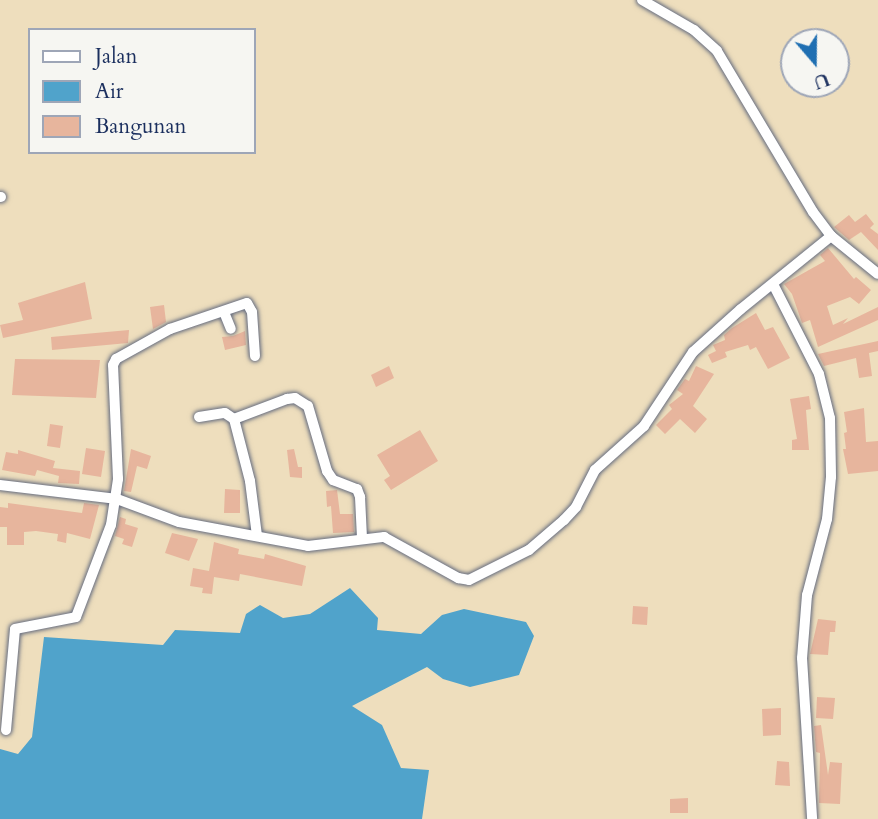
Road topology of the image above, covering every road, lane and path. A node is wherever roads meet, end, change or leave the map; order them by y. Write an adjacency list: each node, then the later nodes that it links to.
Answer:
1 (642, 0): 2 (street)
2 (831, 236): 3 (street); 4 (street)
3 (878, 274)
4 (773, 284): 13 (street); 15 (street)
5 (224, 312): 6 (street); 7 (street); 11 (street)
6 (231, 329)
7 (255, 356)
8 (199, 417): 9 (street)
9 (234, 419): 12 (street); 13 (street)
10 (0, 485): 11 (street)
11 (117, 499): 12 (street); 14 (street)
12 (257, 536): 13 (street)
13 (362, 538)
14 (6, 730)
15 (812, 819)

